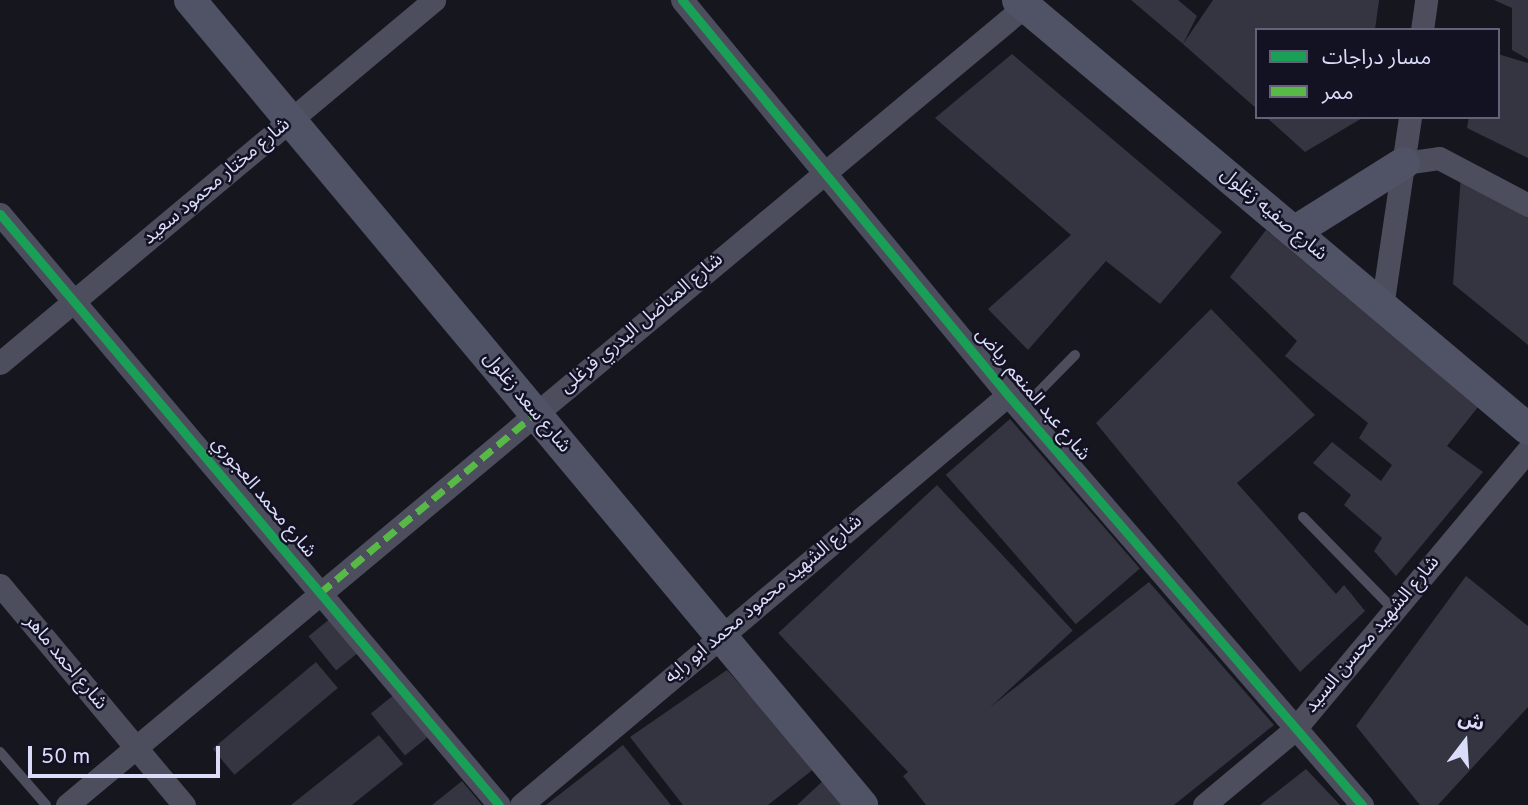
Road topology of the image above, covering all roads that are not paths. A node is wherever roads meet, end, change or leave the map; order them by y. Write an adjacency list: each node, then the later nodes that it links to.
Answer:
1 (190, 0): 8 (main road, شارع سعد زغلول)
2 (434, 0): 8 (street, شارع مختار محمود سعيد)
3 (682, 0): 10 (street, شارع عبد المنعم رياض)
4 (1426, 0): 6 (street)
5 (1021, 3): 10 (street, شارع المناضل البدري فرغلى); 13 (main road, شارع صفيه زغلول)
6 (1422, 28)
7 (1410, 119): 9 (street)
8 (290, 121): 14 (street, شارع مختار محمود سعيد); 19 (main road, شارع سعد زغلول)
9 (1404, 163): 11 (street); 13 (main road); 15 (street)
10 (824, 172): 18 (street, شارع عبد المنعم رياض); 19 (street, شارع المناضل البدري فرغلى)
11 (1528, 205)
12 (0, 214): 14 (street, شارع محمد العجوري)
13 (1294, 232): 15 (main road, شارع صفيه زغلول)
14 (74, 301): 17 (street, شارع مختار محمود سعيد); 24 (street, شارع محمد العجوري)
15 (1382, 307): 20 (main road, شارع صفيه زغلول)
16 (1075, 355): 18 (lane)
17 (0, 363)
18 (1014, 403): 26 (street, شارع الشهيد محمود محمد ابو رايه); 27 (street, شارع عبد المنعم رياض)
19 (535, 414): 24 (street, شارع المناضل البدري فرغلى); 26 (main road, شارع سعد زغلول)
20 (1528, 429)
21 (1528, 450): 25 (street, شارع الشهيد محسن السيد)
22 (1303, 517): 25 (lane)
23 (0, 585): 28 (street, شارع احمد ماهر)
24 (320, 593): 28 (street, شارع المناضل البدري فرغلى); 33 (street, شارع محمد العجوري)
25 (1394, 610): 27 (street, شارع الشهيد محسن السيد)
26 (721, 636): 34 (street, شارع الشهيد محمود محمد ابو رايه); 35 (main road, شارع سعد زغلول)
27 (1294, 730): 36 (street, شارع الشهيد محسن السيد); 37 (street, شارع عبد المنعم رياض)
28 (136, 747): 31 (street, شارع المناضل البدري فرغلى); 32 (street, شارع احمد ماهر)
29 (0, 752): 30 (lane)
30 (46, 805)
31 (67, 805)
32 (184, 805)
33 (499, 805)
34 (521, 805)
35 (862, 805)
36 (1204, 805)
37 (1362, 805)

